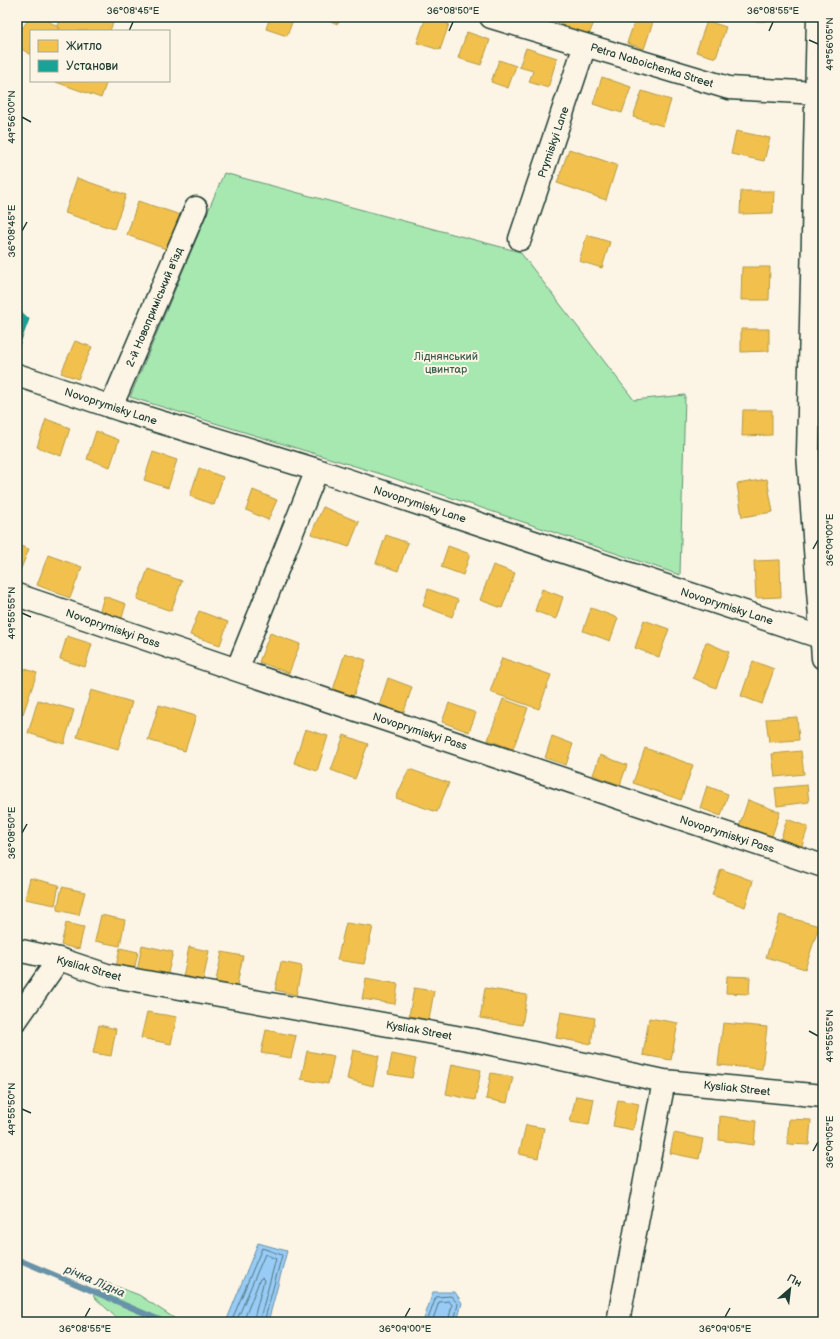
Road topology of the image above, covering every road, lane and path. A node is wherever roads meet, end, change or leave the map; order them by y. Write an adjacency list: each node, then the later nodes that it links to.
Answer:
1 (491, 17): 3 (street, Petra Naboichenka Street)
2 (818, 17): 4 (street)
3 (585, 45): 4 (street, Petra Naboichenka Street); 7 (street, Prymiskyi Lane)
4 (817, 93): 5 (street)
5 (819, 142): 10 (street)
6 (196, 208): 9 (street, 2-й Новоприміський в'їзд)
7 (520, 239)
8 (17, 375): 9 (street, Novoprymisky Lane)
9 (111, 407): 11 (street, Novoprymisky Lane)
10 (816, 453): 13 (street)
11 (317, 470): 13 (street, Novoprymisky Lane); 14 (street)
12 (17, 595): 14 (street, Novoprymiskyi Pass)
13 (822, 645)
14 (237, 670): 15 (street, Novoprymiskyi Pass)
15 (823, 866)
16 (17, 950): 17 (street, Kysliak Street)
17 (59, 959): 18 (street); 19 (street, Kysliak Street)
18 (17, 1019)
19 (664, 1081): 20 (street, Kysliak Street); 21 (street)
20 (823, 1096)
21 (618, 1322)

